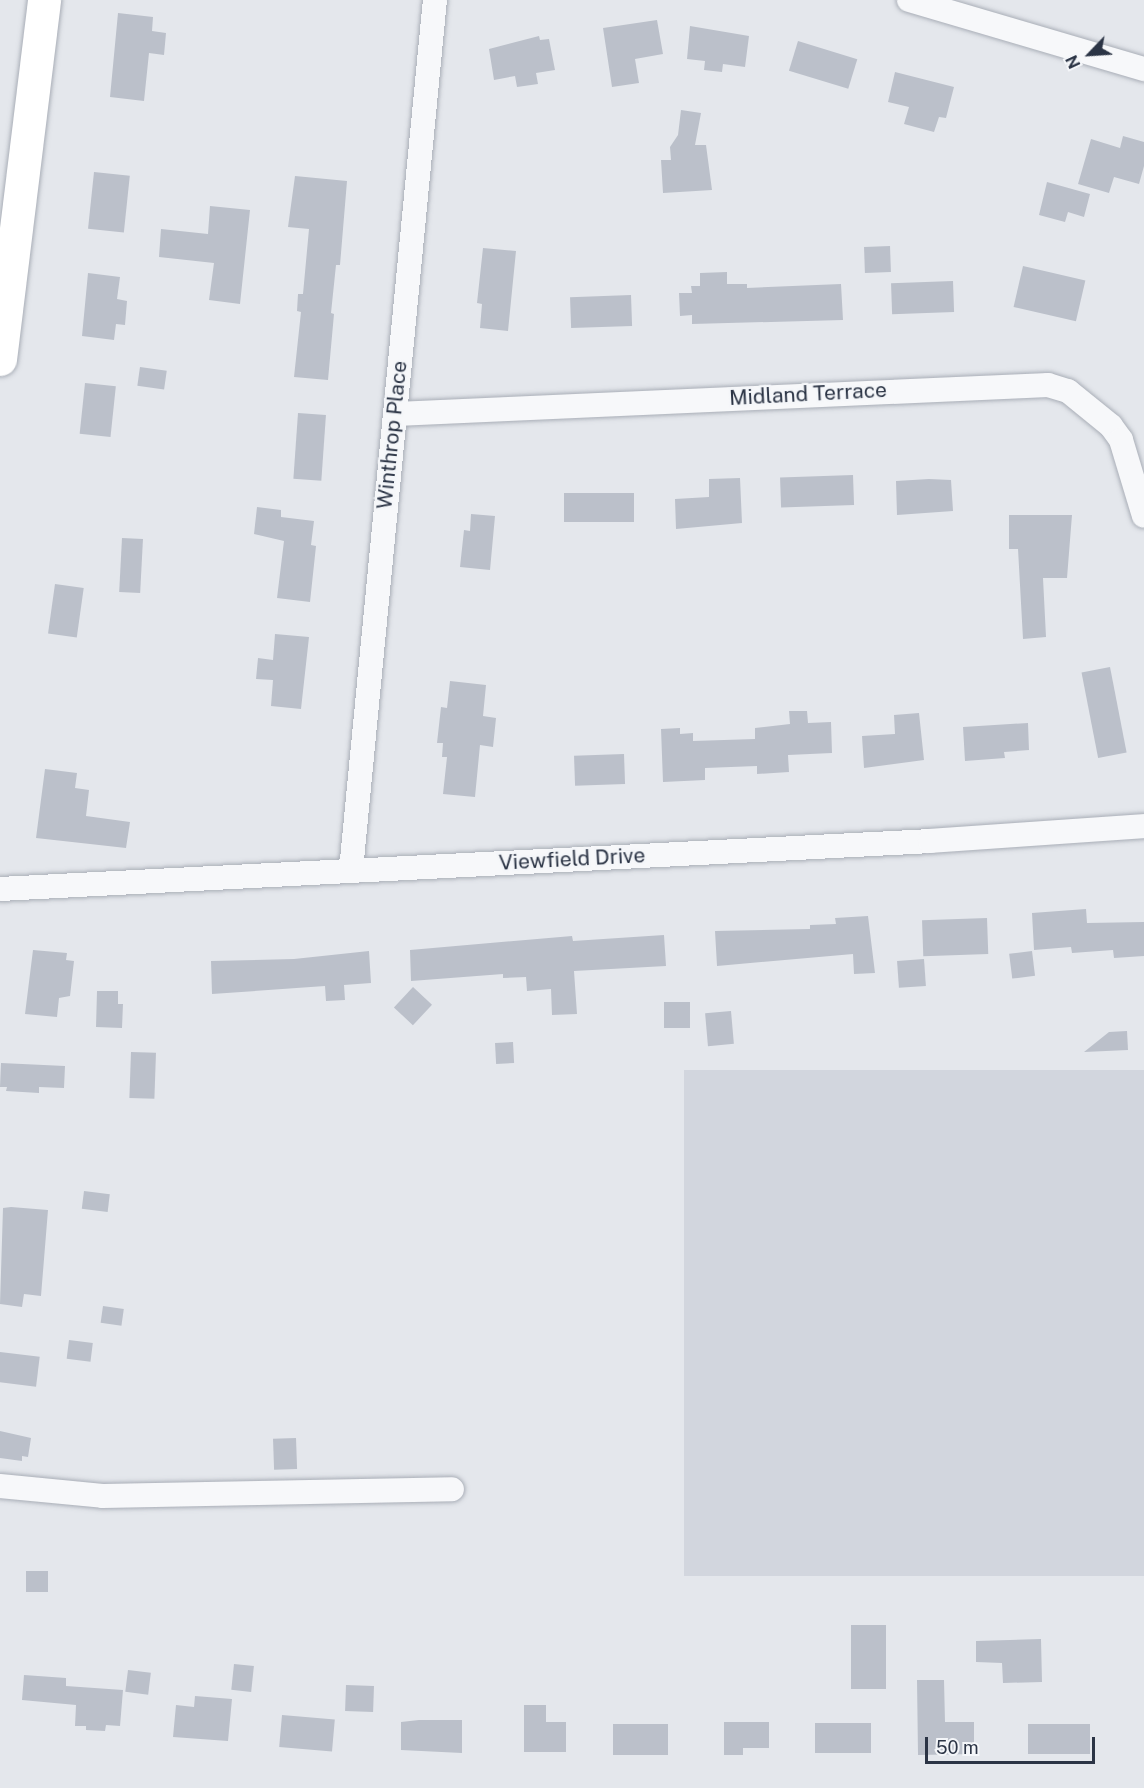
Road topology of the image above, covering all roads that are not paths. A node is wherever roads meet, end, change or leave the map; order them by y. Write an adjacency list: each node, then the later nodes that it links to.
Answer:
1 (44, 0): 5 (main road)
2 (435, 0): 6 (street, Winthrop Place)
3 (909, 0): 4 (street)
4 (1144, 69)
5 (0, 359)
6 (396, 414): 7 (street, Midland Terrace); 9 (street, Winthrop Place)
7 (1144, 516)
8 (1144, 826): 9 (street, Viewfield Drive)
9 (351, 870): 10 (street, Viewfield Drive)
10 (0, 889)
11 (0, 1486): 12 (street)
12 (452, 1489)

